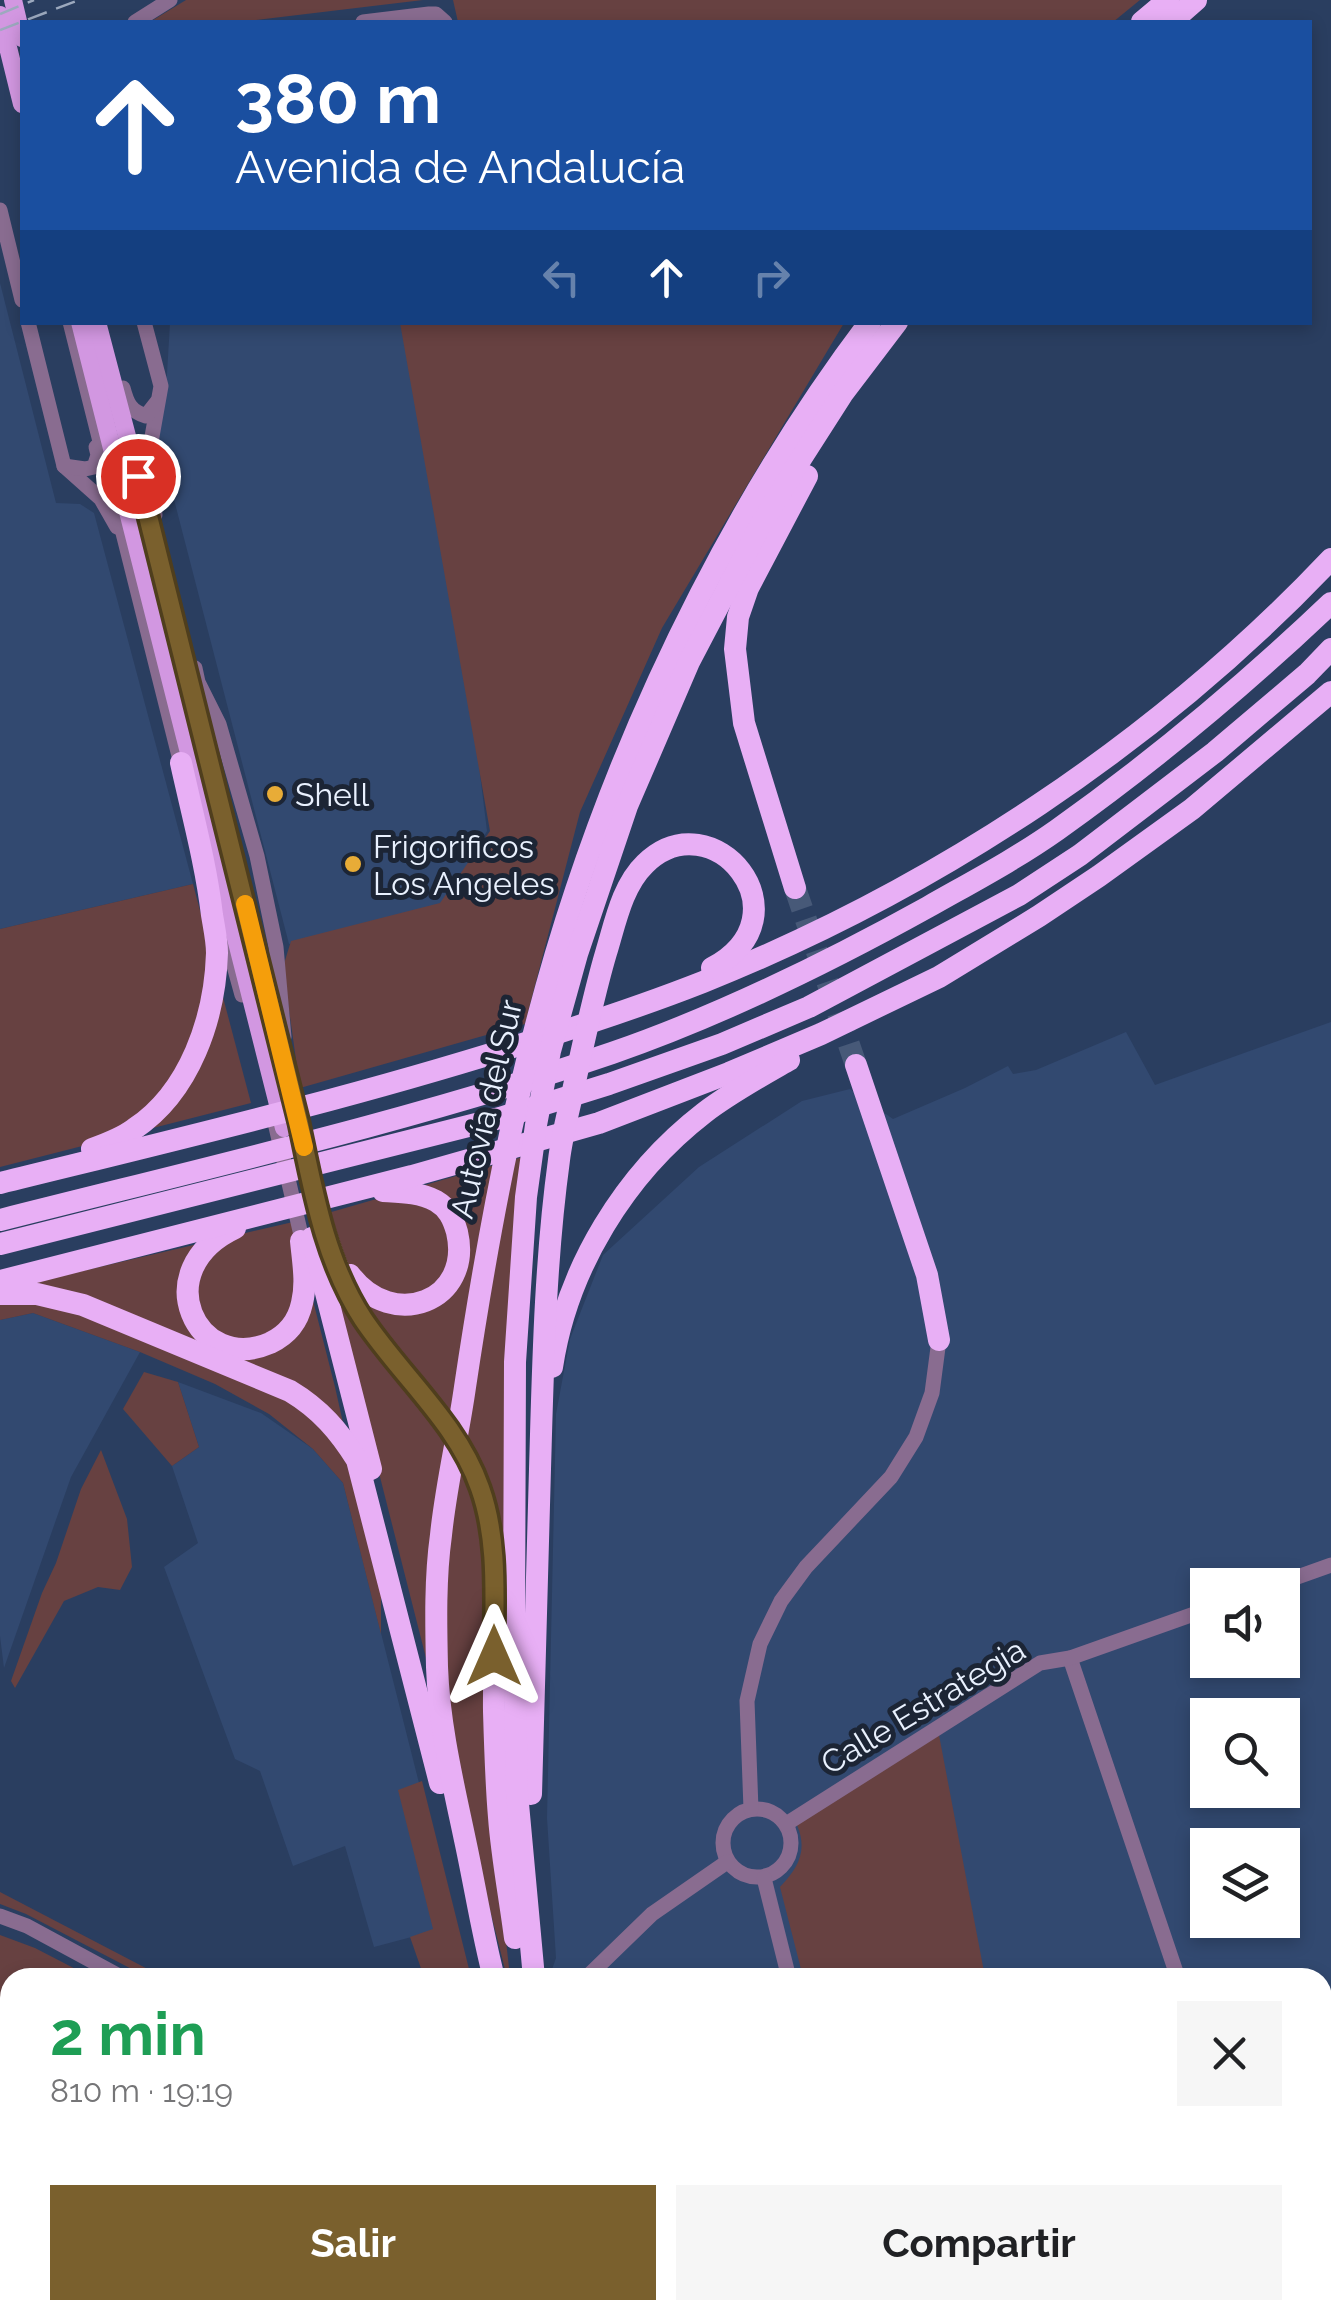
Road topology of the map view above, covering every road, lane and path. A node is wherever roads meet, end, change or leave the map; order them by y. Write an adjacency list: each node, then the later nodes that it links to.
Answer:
1 (13, 0): 11 (main road)
2 (170, 0): 6 (street)
3 (1168, 0): 9 (highway)
4 (1196, 0): 10 (highway)
5 (0, 16): 12 (main road)
6 (138, 20)
7 (380, 20): 8 (street)
8 (443, 20)
9 (1144, 20)
10 (1173, 20)
11 (20, 30)
12 (20, 96)
13 (0, 210): 14 (street)
14 (20, 292)
15 (29, 325): 26 (street)
16 (71, 325): 24 (street)
17 (81, 325): 44 (main road)
18 (98, 325): 29 (main road)
19 (107, 325): 25 (street)
20 (145, 325): 25 (street)
21 (868, 325): 67 (highway, Autovía del Sur)
22 (895, 325): 39 (highway)
23 (895, 325): 71 (highway, Autovía del Sur)
24 (88, 397): 26 (street); 28 (street)
25 (160, 399): 27 (street)
26 (64, 466): 28 (street)
27 (154, 511): 29 (street); 35 (street)
28 (126, 544): 38 (street)
29 (158, 554): 33 (main road)
30 (1331, 560): 40 (highway)
31 (1331, 588): 36 (highway)
32 (1331, 603): 36 (highway)
33 (179, 640): 35 (street); 43 (main road)
34 (1331, 649): 45 (highway)
35 (198, 682): 43 (street)
36 (1239, 688): 45 (highway)
37 (1331, 692): 41 (highway)
38 (181, 763): 46 (highway); 50 (street)
39 (795, 888)
40 (628, 1010): 46 (highway); 55 (highway)
41 (856, 1018): 47 (highway); 55 (highway)
42 (856, 1065): 54 (highway)
43 (289, 1081): 44 (main road)
44 (292, 1126): 47 (highway); 62 (highway); 70 (highway)
45 (241, 1170): 49 (highway); 51 (highway)
46 (0, 1180)
47 (360, 1189): 48 (highway)
48 (255, 1216): 50 (highway); 52 (highway)
49 (0, 1220)
50 (300, 1233): 56 (street)
51 (0, 1244)
52 (0, 1281)
53 (0, 1294): 56 (highway)
54 (939, 1340): 61 (street)
55 (541, 1444): 72 (highway)
56 (357, 1460): 62 (highway)
57 (1331, 1565): 58 (street)
58 (1300, 1576)
59 (1190, 1615): 60 (street, Calle Estrategia)
60 (1070, 1658): 63 (street, Calle Estrategia); 75 (street)
61 (751, 1809): 63 (street); 64 (street)
62 (448, 1812): 67 (highway)
63 (786, 1824): 65 (street)
64 (727, 1862): 65 (street); 73 (street)
65 (764, 1878): 74 (street)
66 (0, 1916): 68 (street)
67 (483, 1935): 69 (highway, Autovía del Sur)
68 (105, 1968)
69 (491, 1968)
70 (521, 1968)
71 (536, 1968)
72 (541, 1968)
73 (596, 1968)
74 (787, 1968)
75 (1175, 1968)

